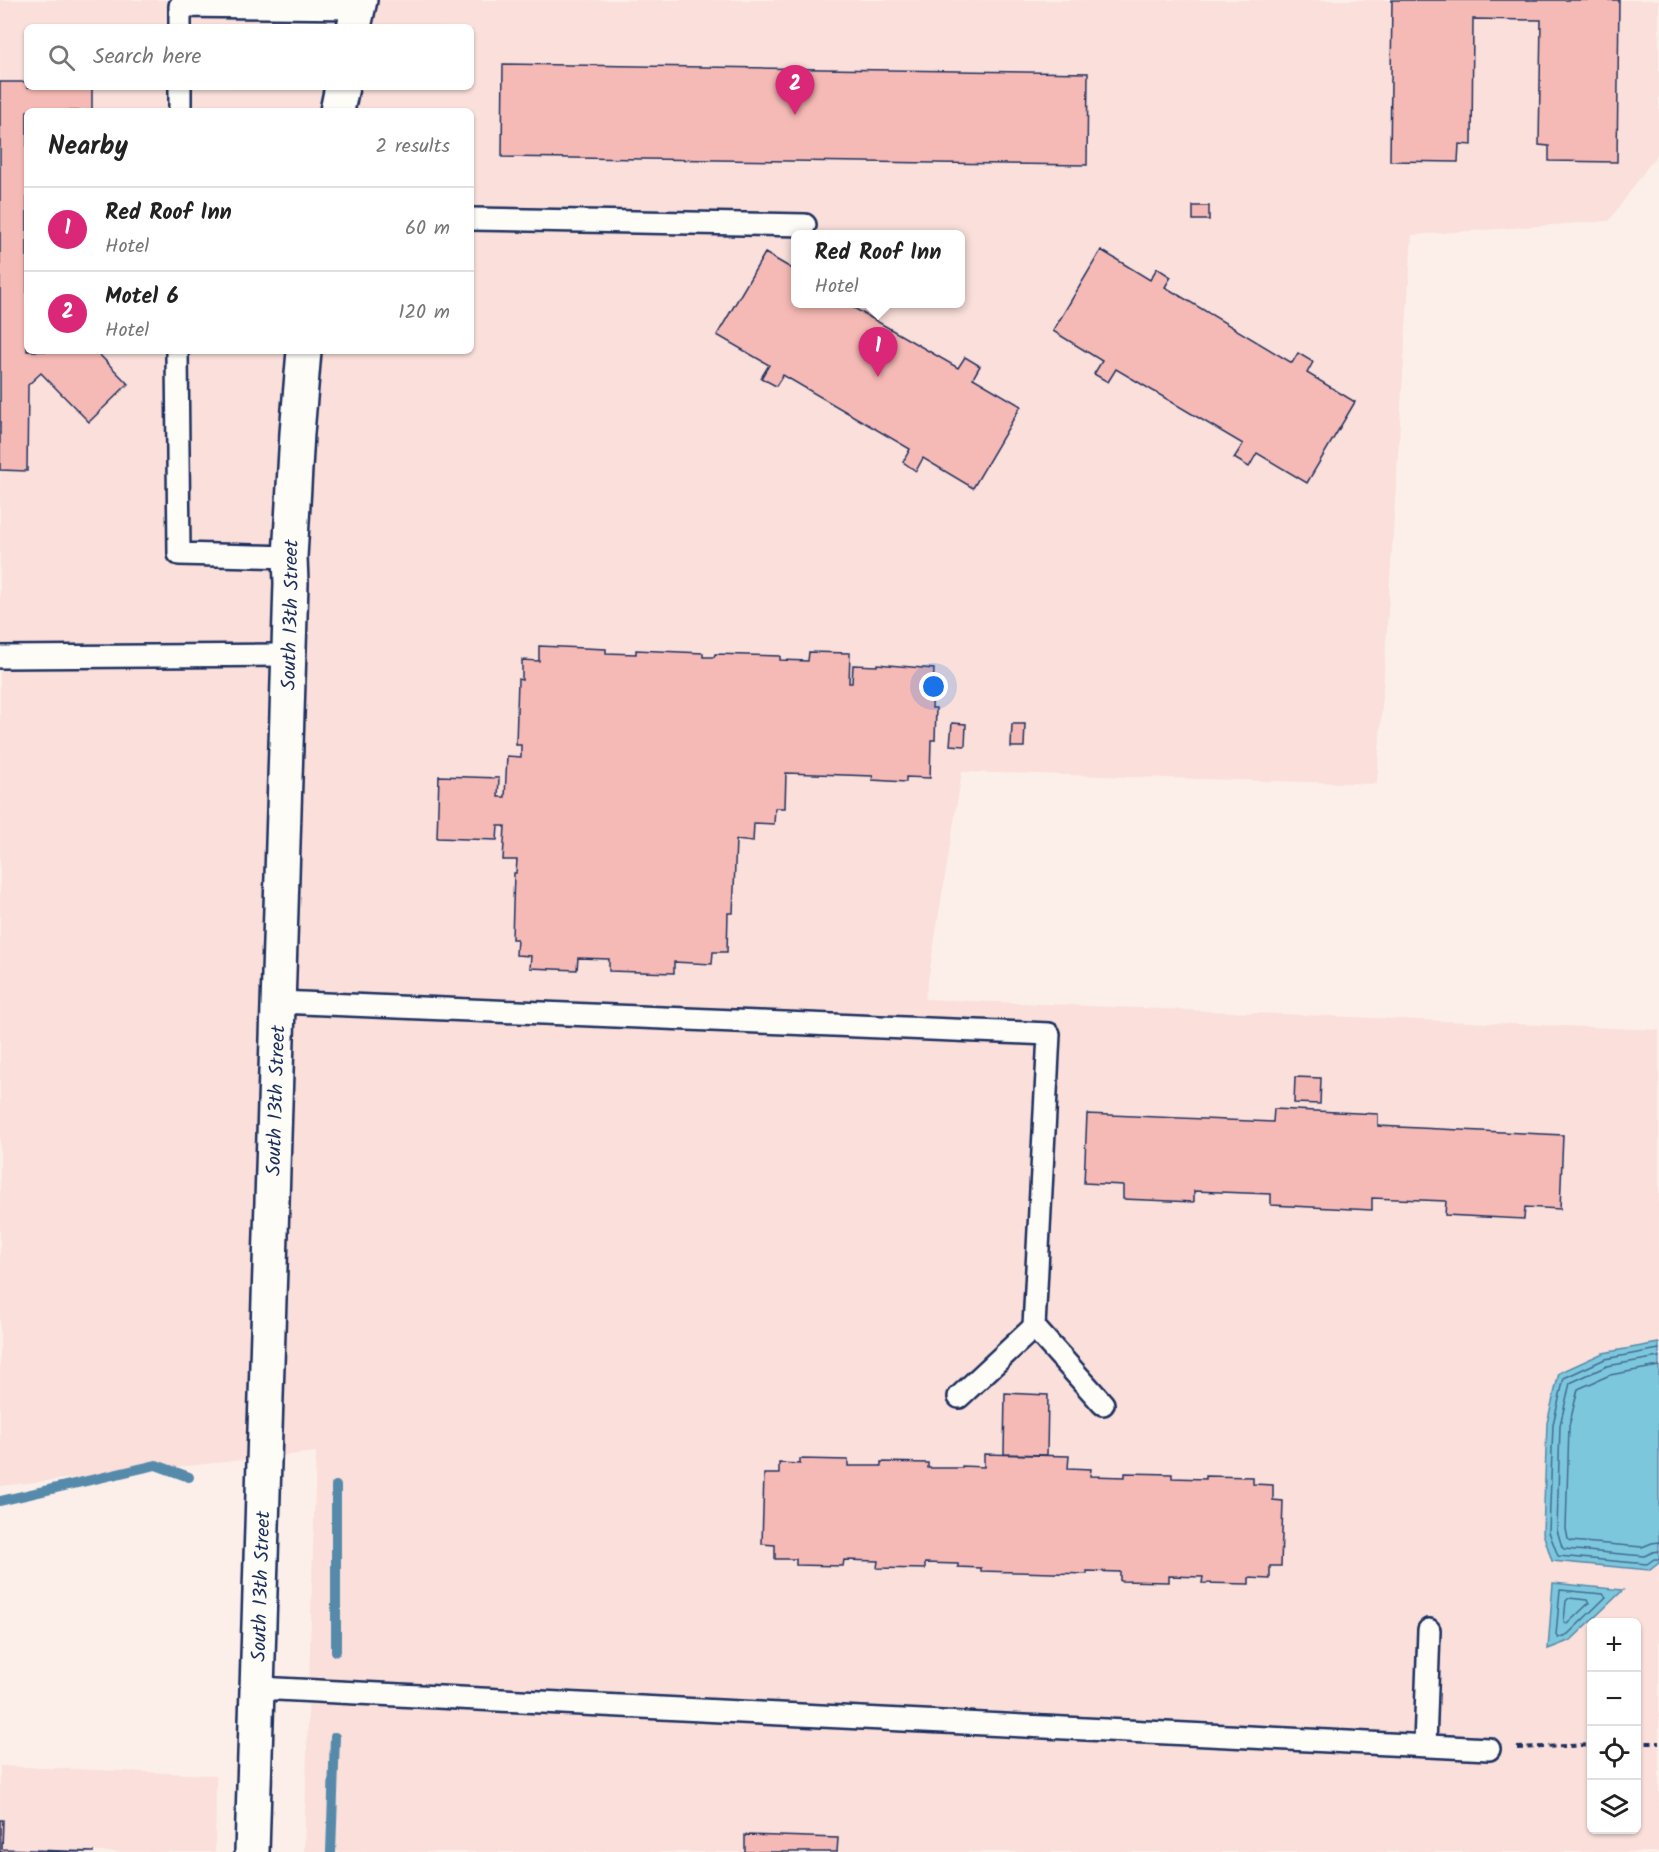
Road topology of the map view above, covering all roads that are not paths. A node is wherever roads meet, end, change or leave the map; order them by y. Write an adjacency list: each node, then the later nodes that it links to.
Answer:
1 (180, 3): 2 (lane); 3 (lane)
2 (358, 12)
3 (180, 24)
4 (180, 90): 6 (lane)
5 (341, 90): 7 (street)
6 (180, 108)
7 (338, 108)
8 (474, 219): 9 (lane)
9 (805, 225)
10 (177, 354): 12 (lane)
11 (304, 354): 12 (street, South 13th Street)
12 (290, 558): 13 (street, South 13th Street)
13 (289, 655): 14 (lane); 15 (street, South 13th Street)
14 (0, 657)
15 (278, 1002): 16 (lane); 20 (street, South 13th Street)
16 (1034, 1327): 17 (lane); 18 (lane)
17 (958, 1397)
18 (1103, 1404)
19 (1429, 1630): 21 (lane)
20 (257, 1688): 21 (lane); 23 (street, South 13th Street)
21 (1425, 1745): 22 (lane)
22 (1489, 1749)
23 (252, 1852)

